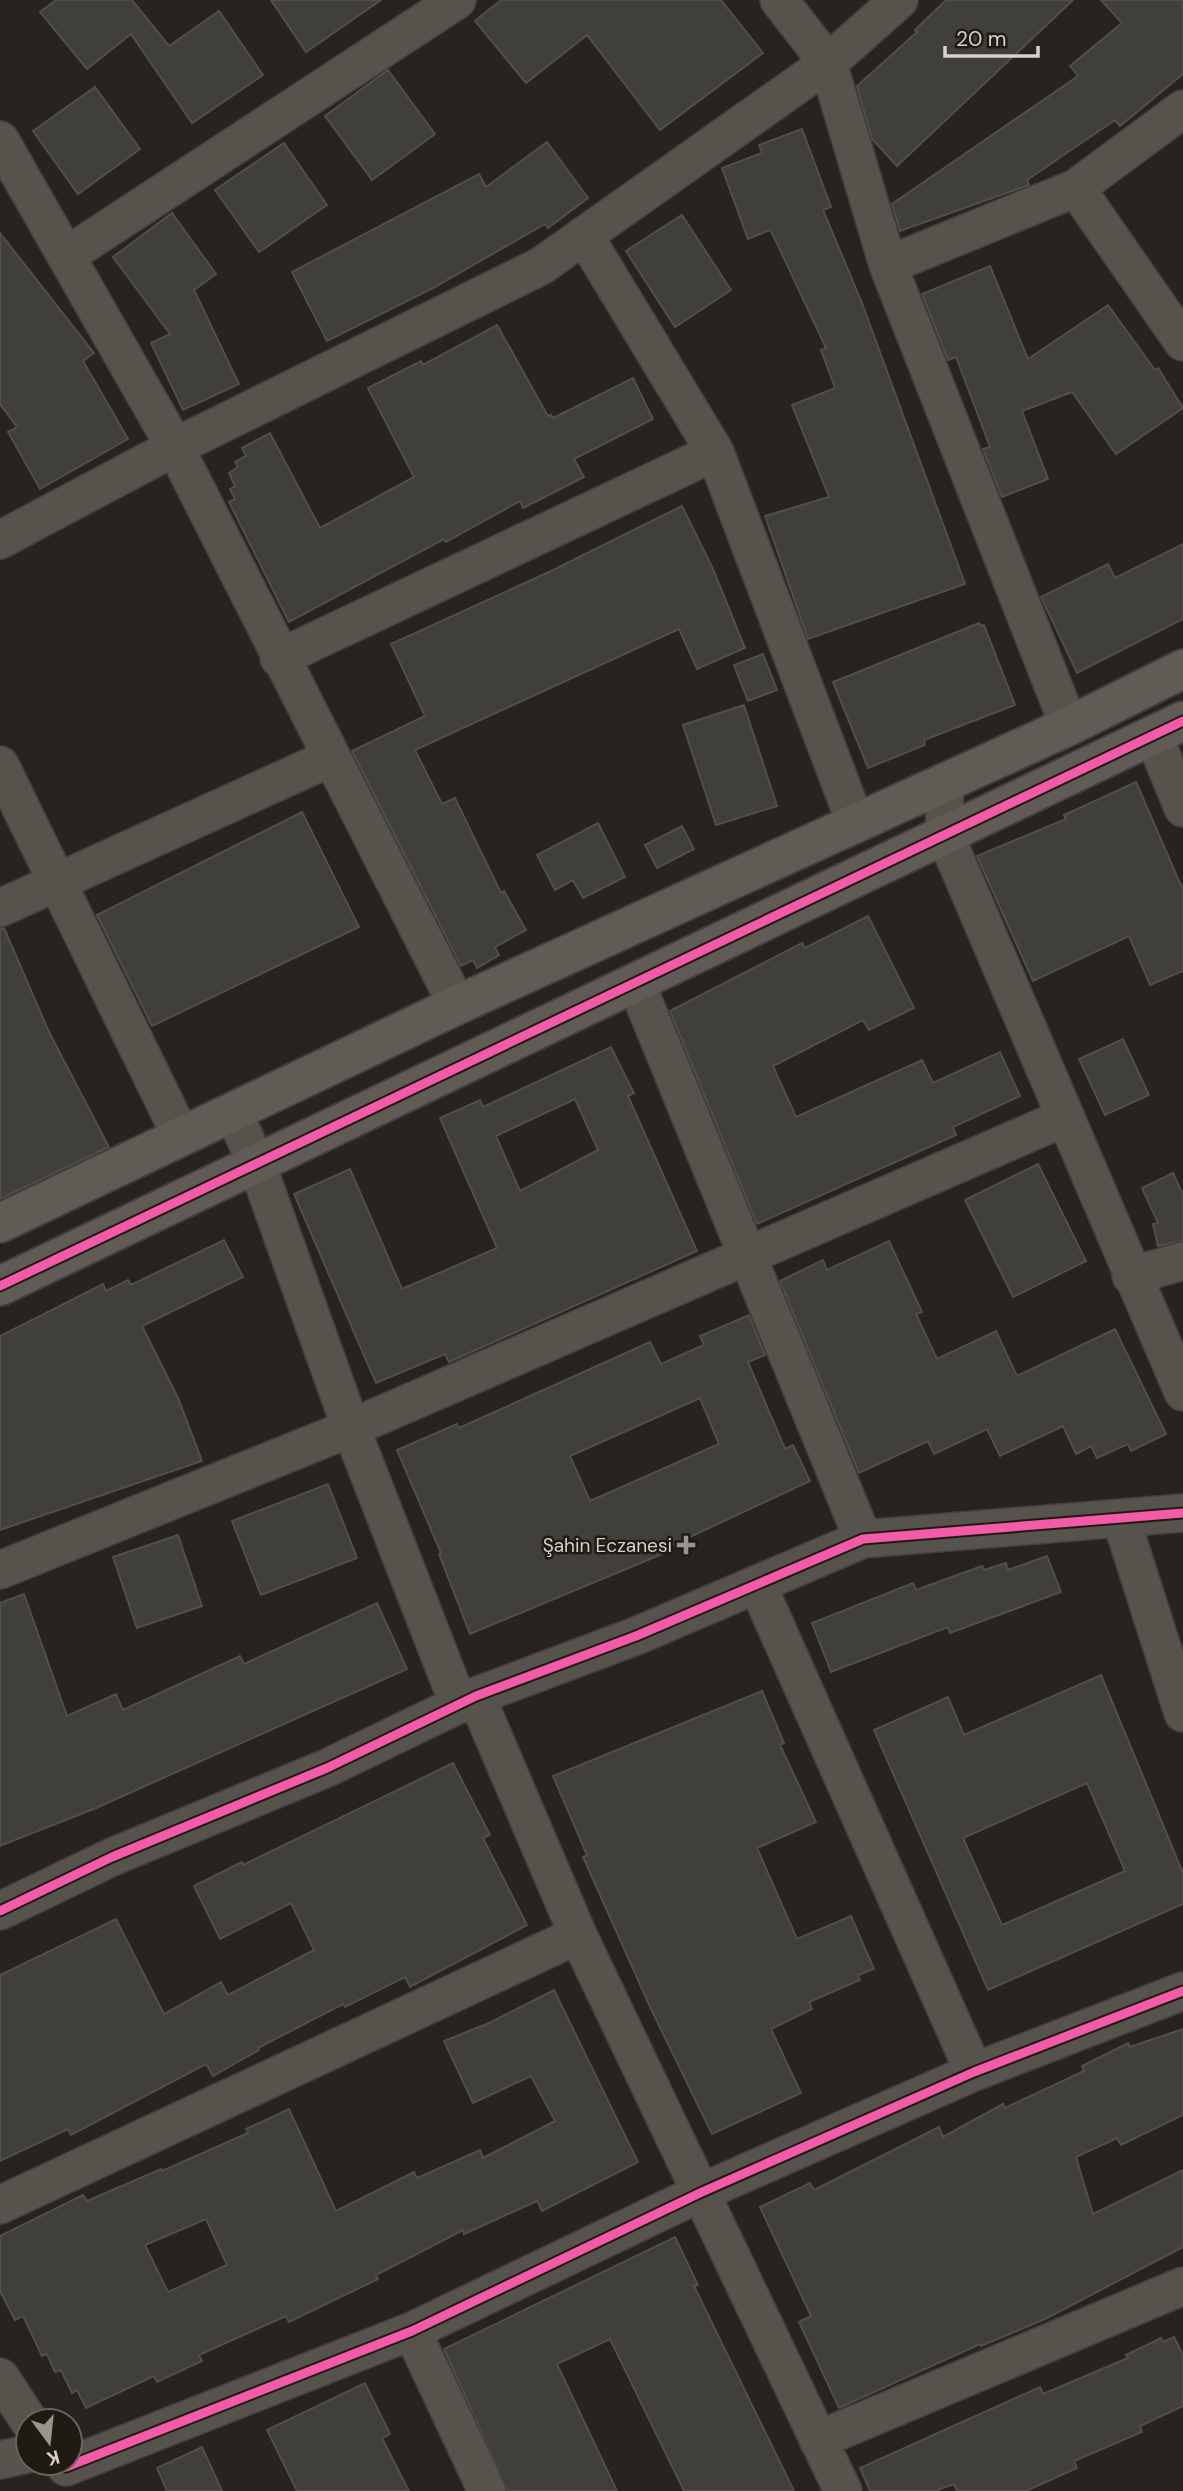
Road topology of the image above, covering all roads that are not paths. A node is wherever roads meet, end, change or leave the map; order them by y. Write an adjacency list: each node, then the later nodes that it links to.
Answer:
1 (457, 0): 9 (street)
2 (779, 0): 4 (street)
3 (899, 0): 4 (street)
4 (828, 63): 8 (street); 10 (street)
5 (1183, 109): 7 (street)
6 (0, 140): 9 (street)
7 (1076, 188): 10 (street); 11 (street)
8 (584, 235): 12 (street); 13 (street)
9 (66, 256): 12 (street)
10 (888, 265): 17 (street)
11 (1183, 342)
12 (175, 447): 14 (street); 15 (street)
13 (715, 452): 15 (street); 23 (street)
14 (0, 540)
15 (279, 657): 19 (street)
16 (1183, 669): 17 (street)
17 (1069, 726): 21 (street)
18 (1168, 729): 22 (street); 24 (street)
19 (330, 758): 25 (street); 28 (street)
20 (0, 765): 25 (street)
21 (944, 783): 23 (street); 24 (street)
22 (1183, 808)
23 (856, 824): 28 (street)
24 (945, 835): 27 (street); 30 (street)
25 (57, 884): 26 (street); 31 (street)
26 (0, 908)
27 (636, 983): 32 (street); 34 (street)
28 (457, 1005): 29 (street)
29 (233, 1112): 31 (street); 32 (street)
30 (1066, 1117): 34 (street); 36 (street)
31 (181, 1136): 33 (street)
32 (256, 1162): 37 (street); 39 (street)
33 (0, 1223)
34 (746, 1254): 39 (street); 42 (street)
35 (1183, 1261): 36 (street)
36 (1131, 1276): 38 (street)
37 (0, 1286)
38 (1183, 1392)
39 (351, 1428): 43 (street); 45 (street)
40 (1183, 1513): 41 (street)
41 (1121, 1519): 42 (street); 46 (street)
42 (863, 1539): 44 (street)
43 (0, 1570)
44 (757, 1584): 45 (street); 50 (street)
45 (467, 1700): 47 (street); 48 (street)
46 (1183, 1713)
47 (0, 1912)
48 (578, 1935): 51 (street); 52 (street)
49 (1183, 1991): 50 (street)
50 (974, 2072): 51 (street)
51 (702, 2192): 54 (street); 57 (street)
52 (0, 2205)
53 (1183, 2286): 57 (street)
54 (412, 2331): 58 (street); 59 (street)
55 (0, 2377): 56 (street)
56 (20, 2407)
57 (818, 2440): 60 (street)
58 (84, 2468)
59 (487, 2491)
60 (843, 2491)

